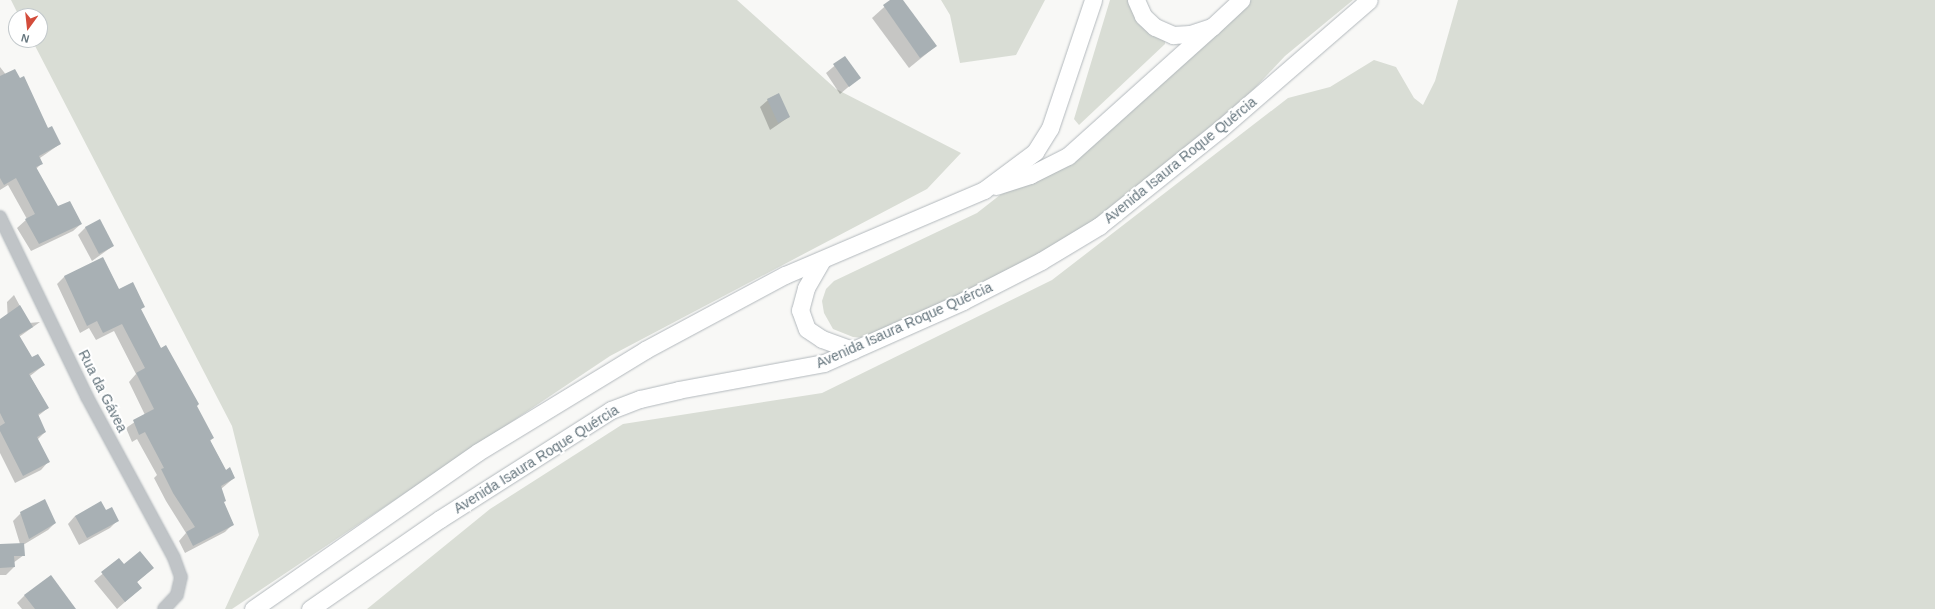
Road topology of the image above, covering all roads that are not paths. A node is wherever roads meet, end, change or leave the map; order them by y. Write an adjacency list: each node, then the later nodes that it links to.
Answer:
1 (1093, 0): 6 (main road)
2 (1136, 0): 5 (main road)
3 (1241, 0): 5 (main road)
4 (1368, 0): 9 (main road, Avenida Isaura Roque Quércia)
5 (1212, 26): 6 (main road)
6 (984, 190): 8 (main road)
7 (0, 217): 10 (street, Rua da Gávea)
8 (822, 260): 9 (main road); 11 (main road)
9 (853, 350): 12 (main road, Avenida Isaura Roque Quércia)
10 (164, 609)
11 (253, 609)
12 (310, 609)

